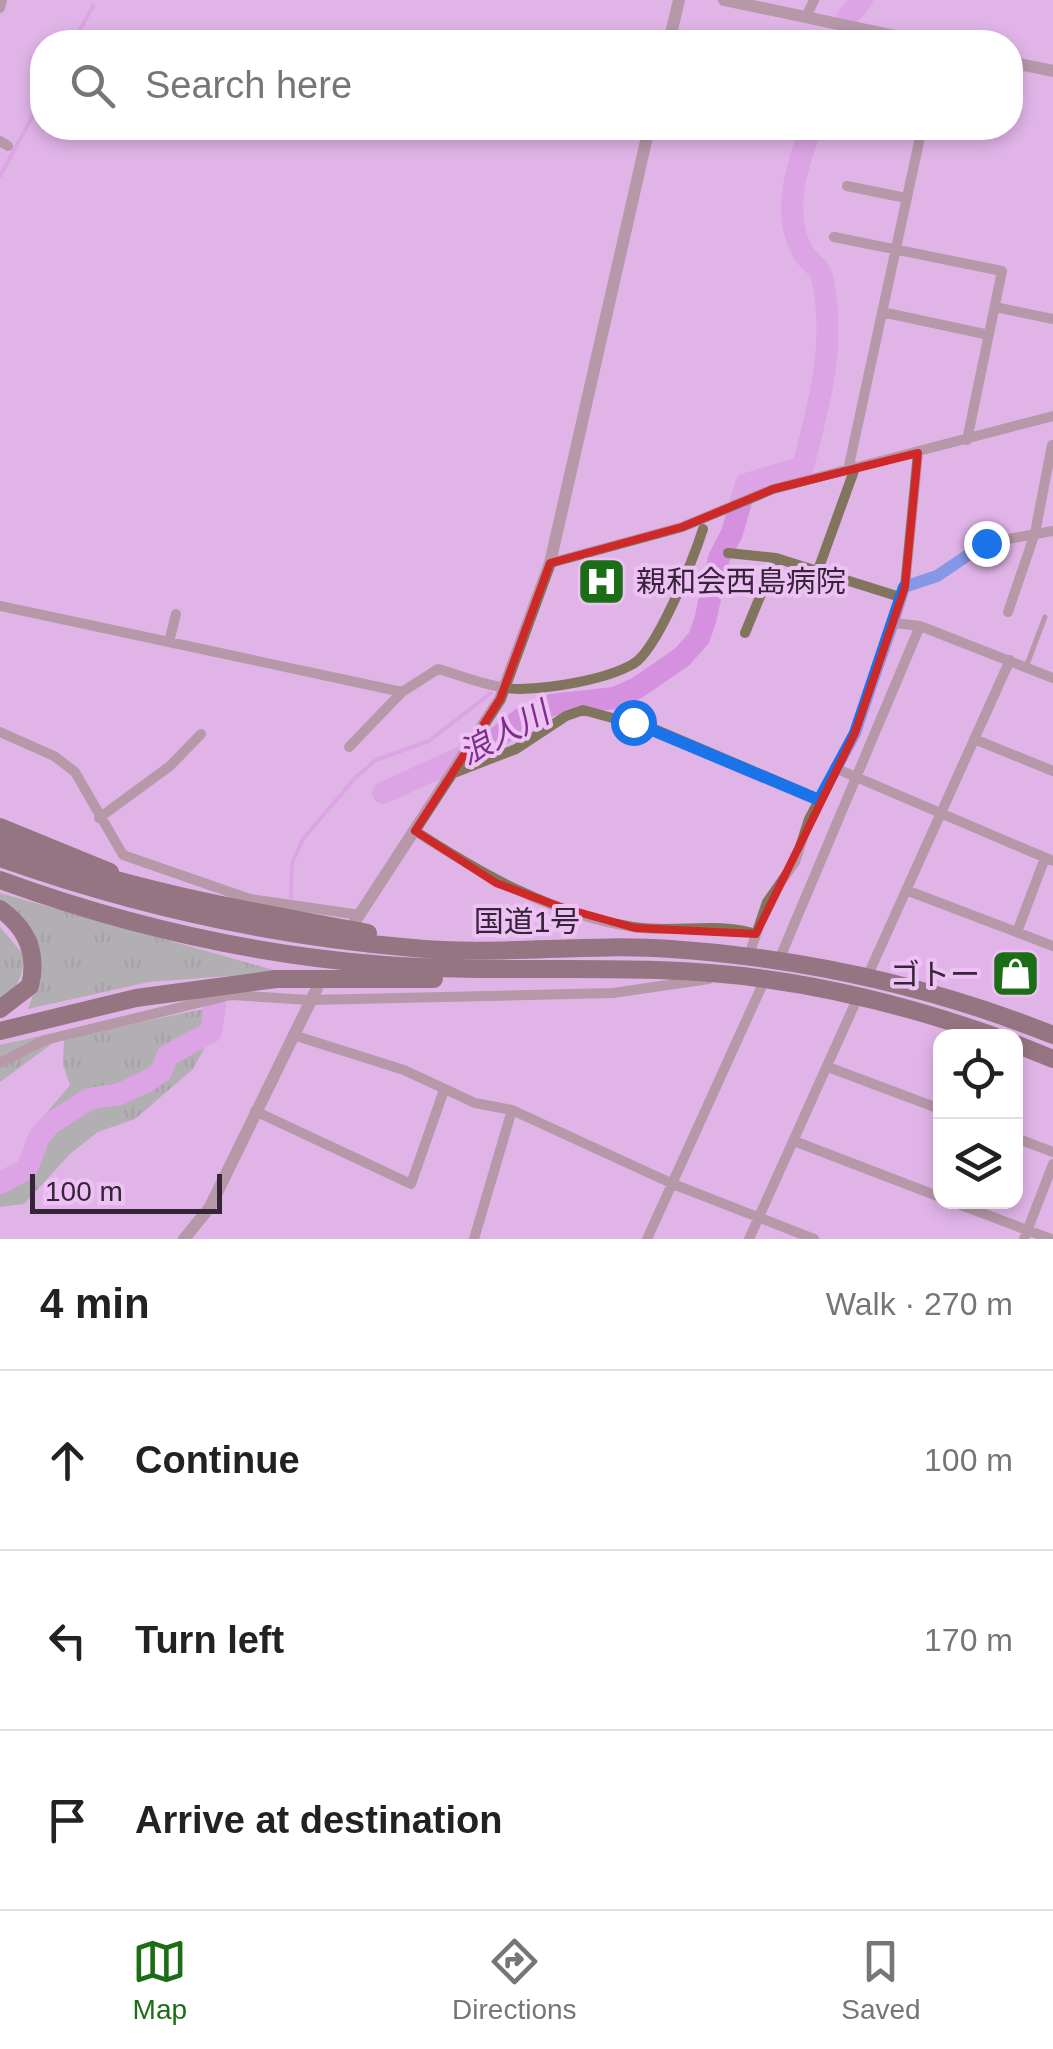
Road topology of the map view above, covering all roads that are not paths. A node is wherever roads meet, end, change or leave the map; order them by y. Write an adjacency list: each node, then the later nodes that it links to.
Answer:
1 (2, 0): 6 (street)
2 (678, 0): 8 (street)
3 (724, 0): 5 (street)
4 (814, 0): 7 (street)
5 (762, 4): 7 (street)
6 (0, 8)
7 (806, 17): 9 (street)
8 (672, 30)
9 (868, 30)
10 (1023, 65): 11 (street)
11 (1053, 71)
12 (647, 140): 32 (street)
13 (919, 140): 15 (street)
14 (847, 186): 15 (street)
15 (906, 198): 17 (street)
16 (834, 238): 17 (street)
17 (896, 248): 18 (street); 19 (street)
18 (995, 307): 20 (street); 21 (street)
19 (882, 312): 21 (street); 26 (street)
20 (1053, 319)
21 (989, 335): 23 (street)
22 (1053, 416): 23 (street)
23 (967, 440): 25 (street)
24 (1052, 446): 29 (street)
25 (918, 453): 26 (street); 34 (street)
26 (852, 469): 32 (street); 33 (street)
27 (703, 529): 46 (street)
28 (1053, 531): 29 (street)
29 (1035, 533): 34 (street); 36 (street)
30 (728, 553): 31 (street)
31 (776, 558): 33 (street); 41 (street)
32 (550, 563): 46 (street)
33 (818, 570): 34 (street)
34 (902, 592): 39 (street)
35 (0, 606): 42 (street)
36 (1008, 612)
37 (176, 614): 42 (street)
38 (1045, 617): 44 (lane)
39 (894, 623): 40 (street); 52 (street)
40 (920, 626): 43 (street); 55 (street)
41 (745, 633)
42 (169, 642): 47 (street)
43 (1010, 660): 44 (street); 50 (street)
44 (1026, 666): 45 (street)
45 (1052, 675)
46 (505, 687): 47 (street); 53 (street)
47 (402, 692): 51 (street)
48 (0, 732): 58 (street)
49 (201, 734): 58 (street)
50 (974, 739): 54 (street); 57 (street)
51 (349, 747)
52 (835, 768): 55 (street); 56 (street)
53 (454, 770): 56 (street); 60 (street)
54 (1053, 771)
55 (855, 780): 57 (street); 74 (street)
56 (819, 800): 70 (street)
57 (938, 816): 63 (street); 66 (street)
58 (99, 818): 68 (street)
59 (0, 827): 65 (highway)
60 (415, 831): 68 (street); 70 (street)
61 (0, 843): 65 (highway)
62 (0, 858): 72 (highway, 国道1号)
63 (1049, 860): 69 (street)
64 (0, 880): 75 (highway, 国道1号)
65 (132, 886): 72 (highway)
66 (906, 890): 69 (street); 77 (street)
67 (0, 908): 81 (highway)
68 (356, 920)
69 (1017, 932): 71 (street)
70 (756, 934): 73 (street)
71 (1053, 946)
72 (418, 949): 73 (highway, 国道1号)
73 (748, 958): 74 (highway, 国道1号)
74 (779, 960): 77 (highway, 国道1号)
75 (487, 970): 76 (highway, 国道1号); 83 (highway)
76 (725, 976): 78 (highway, 国道1号); 79 (street)
77 (867, 977): 85 (highway, 国道1号)
78 (765, 979): 80 (highway, 国道1号); 98 (street)
79 (313, 994): 84 (street); 88 (street)
80 (858, 997): 82 (highway, 国道1号); 89 (street)
81 (0, 1009)
82 (974, 1029)
83 (0, 1031)
84 (293, 1035): 90 (street); 93 (street)
85 (1053, 1035)
86 (1023, 1047): 87 (highway)
87 (1053, 1059)
88 (0, 1062)
89 (828, 1067): 91 (street); 94 (street)
90 (444, 1090): 92 (street); 93 (street)
91 (933, 1107)
92 (512, 1110): 98 (street); 104 (street)
93 (254, 1111): 103 (street)
94 (794, 1141): 99 (street); 101 (street)
95 (1023, 1141): 96 (street)
96 (1053, 1152)
97 (1053, 1164): 102 (street)
98 (673, 1184): 101 (street); 105 (street)
99 (933, 1193)
100 (969, 1209): 102 (street)
101 (759, 1218): 106 (street); 107 (street)
102 (1026, 1234): 108 (street)
103 (184, 1239)
104 (474, 1239)
105 (647, 1239)
106 (749, 1239)
107 (814, 1239)
108 (1051, 1239)

